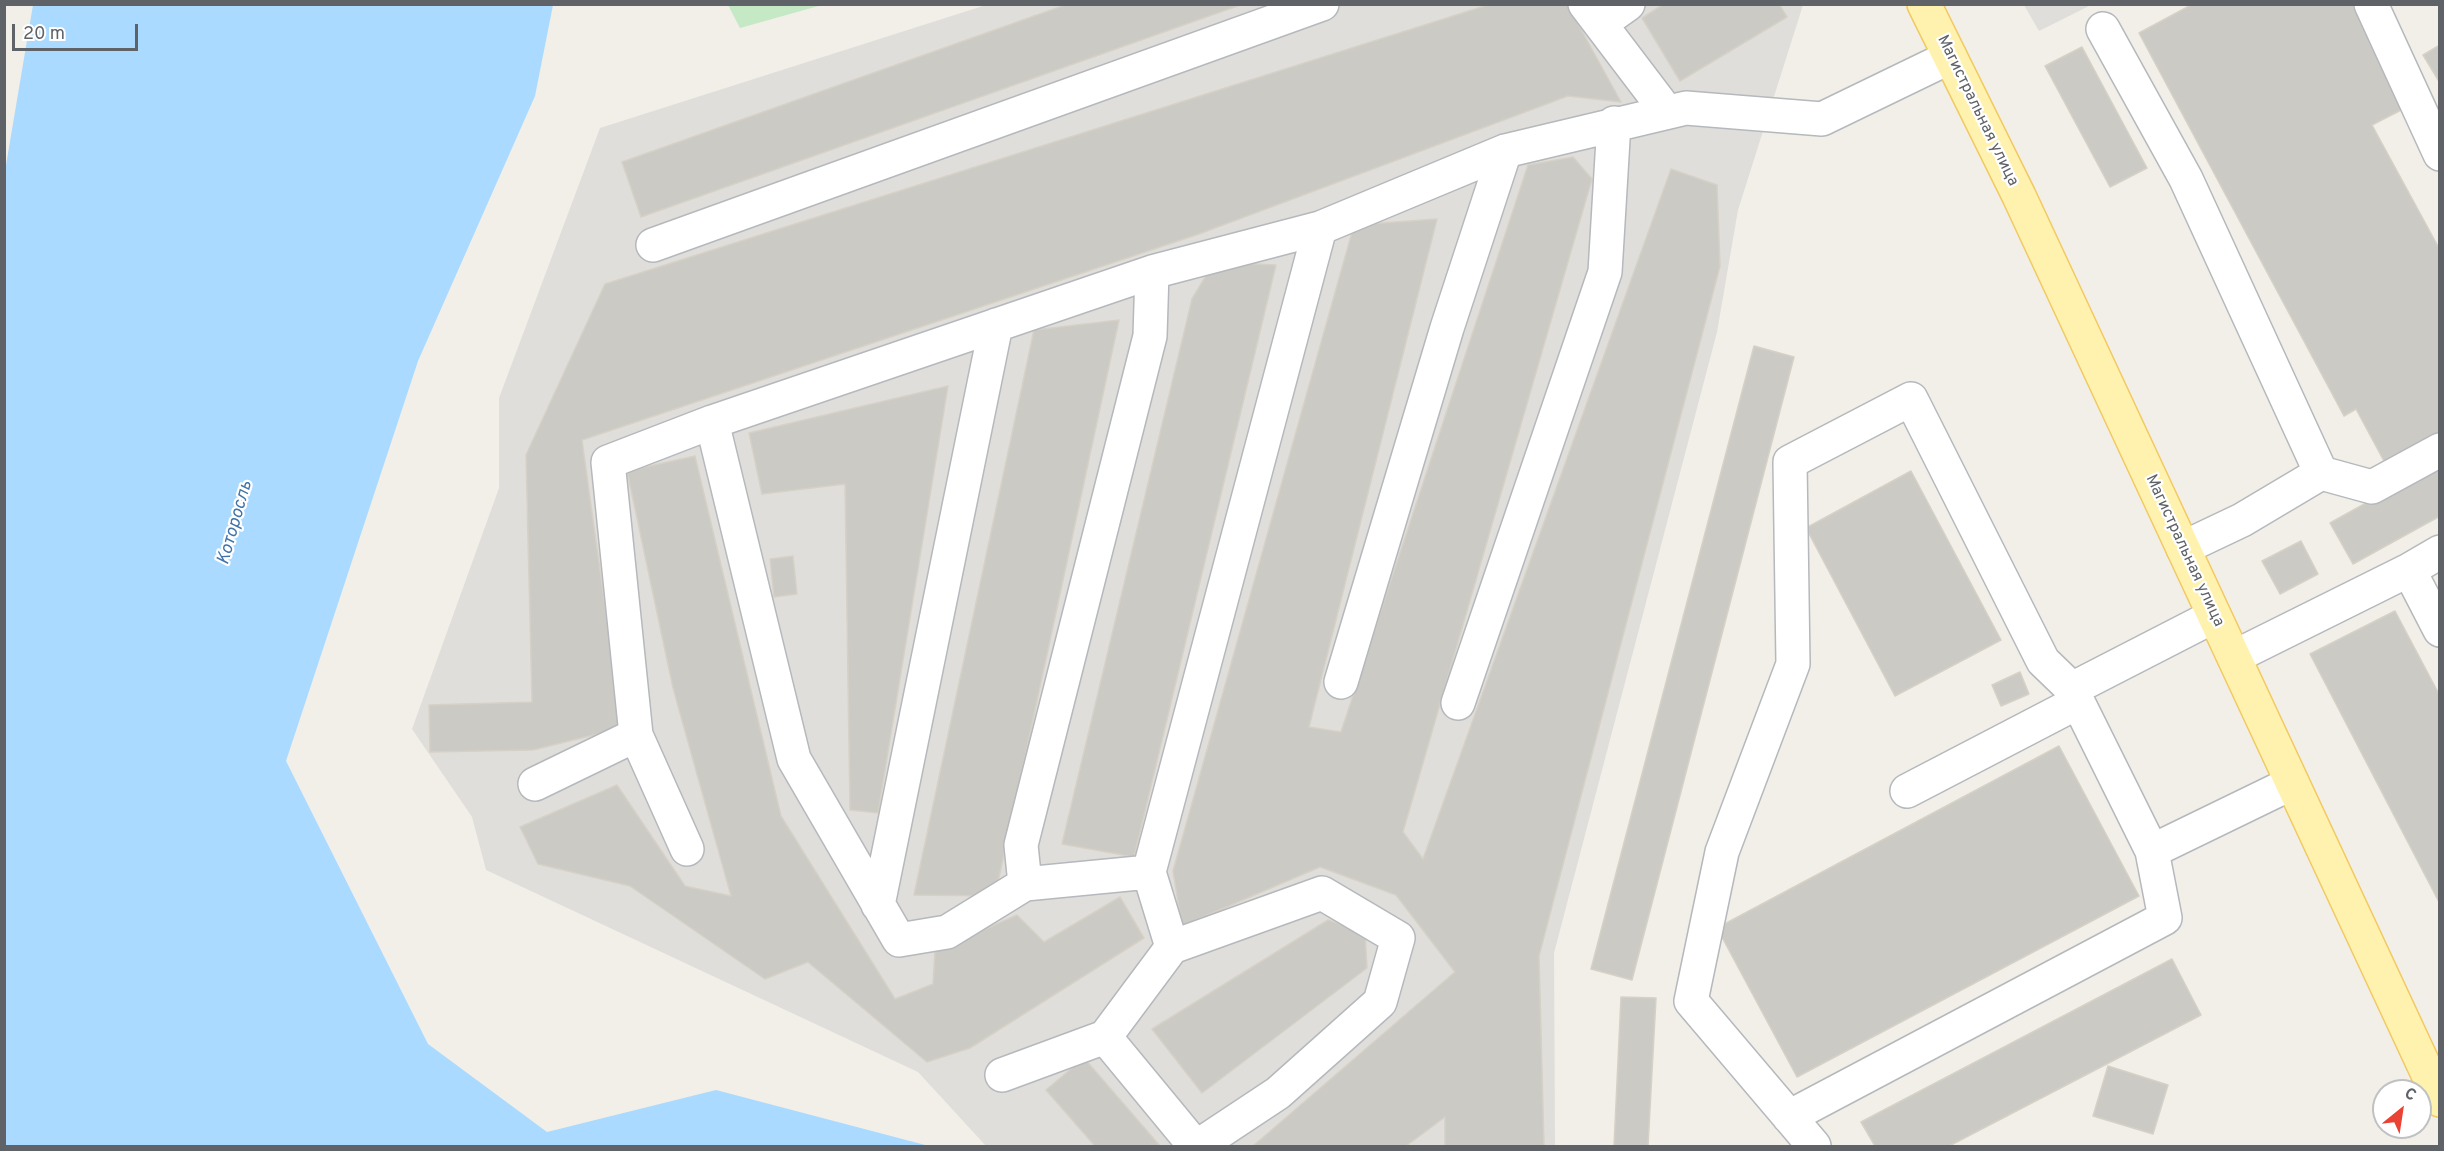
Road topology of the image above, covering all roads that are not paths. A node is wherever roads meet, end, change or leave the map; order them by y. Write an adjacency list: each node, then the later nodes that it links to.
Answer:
1 (1322, 4): 13 (lane)
2 (1628, 4): 5 (lane)
3 (1924, 4): 7 (main road, Магистральная улица)
4 (2371, 4): 11 (lane)
5 (1593, 14): 8 (lane)
6 (2103, 29): 18 (lane)
7 (1950, 57): 8 (lane); 19 (main road, Магистральная улица)
8 (1667, 112): 9 (lane)
9 (1614, 123): 10 (lane); 27 (lane)
10 (1505, 151): 12 (lane); 25 (lane)
11 (2439, 154)
12 (1320, 228): 14 (lane); 34 (lane)
13 (652, 245)
14 (1152, 272): 15 (lane); 35 (lane)
15 (996, 325): 16 (lane); 36 (lane)
16 (712, 422): 28 (lane); 36 (lane)
17 (2439, 450): 18 (lane)
18 (2321, 473): 19 (lane)
19 (2183, 548): 22 (main road, Магистральная улица)
20 (2439, 552): 21 (lane)
21 (2409, 570): 23 (lane); 24 (lane)
22 (2214, 616): 24 (main road, Магистральная улица); 26 (lane)
23 (2439, 630)
24 (2234, 657): 29 (main road, Магистральная улица)
25 (1341, 682)
26 (2075, 696): 31 (lane); 33 (lane); 41 (lane)
27 (1458, 703)
28 (636, 735): 30 (lane); 32 (lane)
29 (2292, 783): 33 (lane); 40 (main road, Магистральная улица)
30 (535, 784)
31 (1907, 791)
32 (687, 849)
33 (2152, 850): 41 (lane)
34 (1149, 872): 35 (lane); 37 (lane)
35 (1025, 884): 36 (lane)
36 (878, 905)
37 (1172, 947): 38 (lane); 42 (lane)
38 (1105, 1037): 39 (lane); 42 (lane)
39 (1002, 1075)
40 (2439, 1100)
41 (1789, 1117): 43 (lane)
42 (1197, 1146)
43 (1814, 1146)

